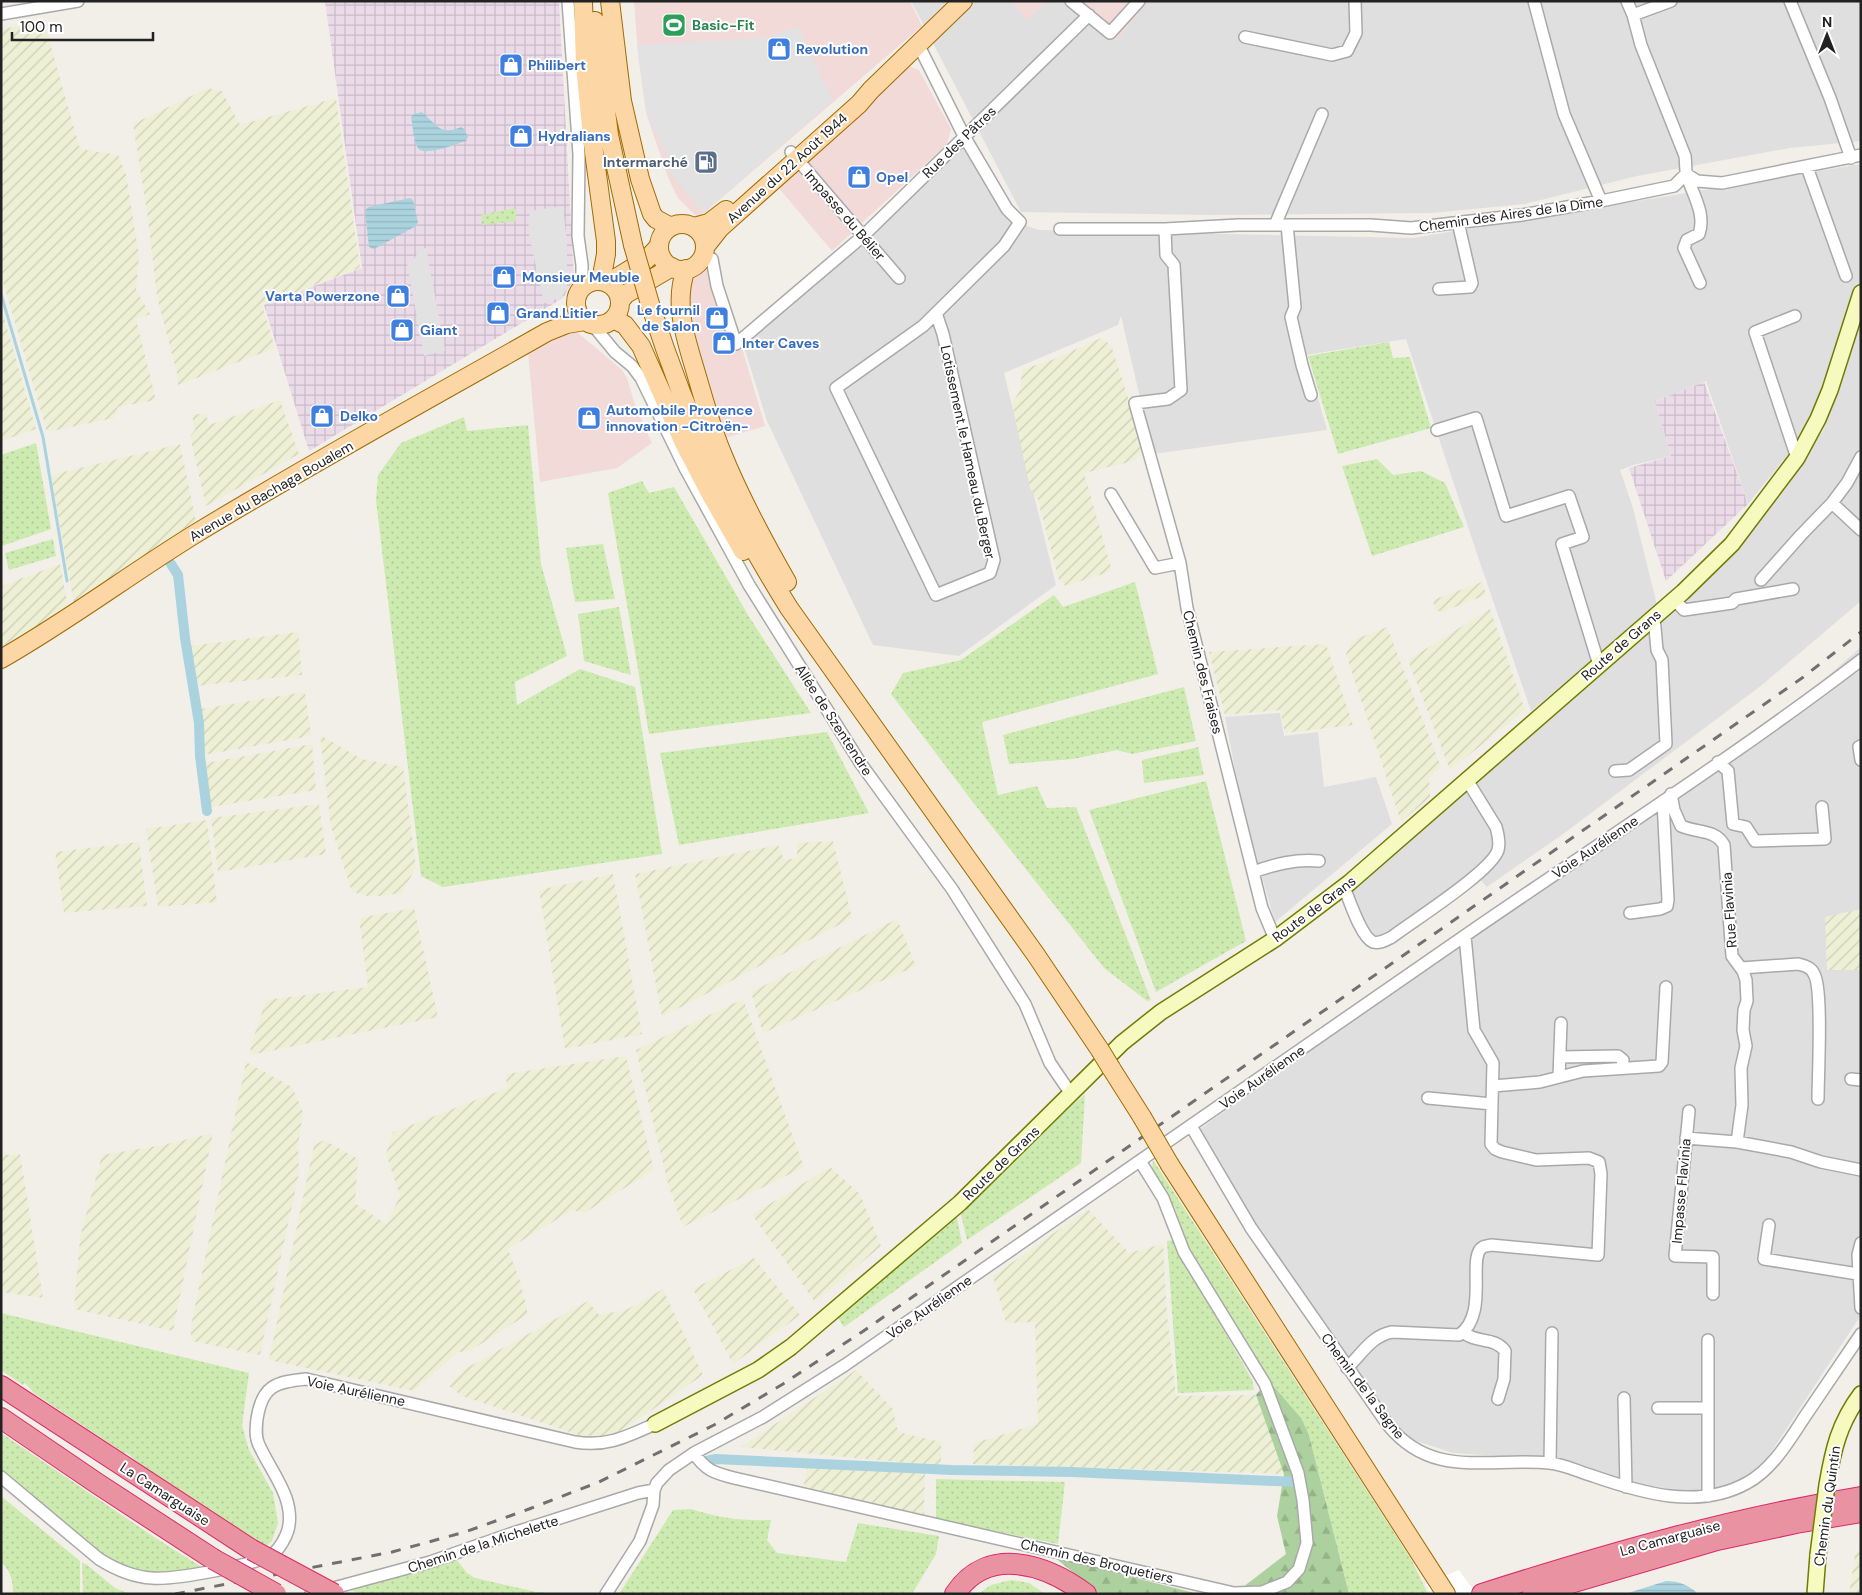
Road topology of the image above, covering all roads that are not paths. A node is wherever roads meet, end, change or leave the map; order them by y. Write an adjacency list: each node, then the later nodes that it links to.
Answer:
1 (78, 1): 14 (street)
2 (568, 1): 40 (street)
3 (583, 1): 40 (main road)
4 (593, 1): 63 (main road, bridge)
5 (610, 1): 30 (main road)
6 (963, 1): 18 (main road, Avenue du 22 Août 1944)
7 (1071, 1): 15 (street)
8 (1139, 1): 15 (street)
9 (1355, 1): 17 (street)
10 (1534, 1): 26 (street)
11 (1628, 1): 16 (street)
12 (1671, 1): 16 (street)
13 (1790, 1): 22 (street)
14 (1, 14)
15 (1089, 15): 20 (street, Rue des Pâtres)
16 (1633, 15): 24 (street)
17 (1244, 37)
18 (918, 44): 20 (street); 21 (main road, Avenue du 22 Août 1944)
19 (1322, 114): 28 (street)
20 (964, 136): 34 (street, Rue des Pâtres); 46 (street)
21 (794, 156): 25 (main road, Avenue du 22 Août 1944); 34 (street, Impasse du Bélier)
22 (1856, 156): 23 (street)
23 (1807, 167): 24 (street); 38 (street)
24 (1686, 174): 26 (street, Chemin des Aires de la Dîme); 41 (street)
25 (769, 178): 31 (main road, Avenue du 22 Août 1944); 36 (main road, Avenue du 22 Août 1944)
26 (1601, 201): 27 (street, Chemin des Aires de la Dîme)
27 (1458, 222): 29 (street, Chemin des Aires de la Dîme); 42 (street)
28 (1275, 225): 29 (street, Chemin des Aires de la Dîme); 33 (street, Chemin des Aires de la Dîme)
29 (1287, 225): 52 (street)
30 (671, 227): 31 (main road); 35 (main road)
31 (694, 227): 36 (main road)
32 (1060, 229): 33 (street, Chemin des Aires de la Dîme)
33 (1165, 229): 59 (street, Chemin des Fraises)
34 (863, 236): 36 (street, Rue des Pâtres); 39 (street, Impasse du Bélier)
35 (659, 246): 37 (main road); 40 (main road)
36 (704, 251): 37 (main road)
37 (679, 268): 44 (main road); 68 (main road)
38 (1846, 276)
39 (899, 278)
40 (596, 283): 44 (main road); 45 (main road)
41 (1700, 283)
42 (1439, 289)
43 (1861, 293): 54 (street, Route de Grans)
44 (620, 301): 48 (main road)
45 (576, 304): 48 (main road); 50 (main road)
46 (936, 313): 49 (street); 51 (street, Lotissement le Hameau du Berger)
47 (1795, 316): 54 (street)
48 (599, 321): 50 (main road); 63 (main road); 89 (street, Allée de Szentendre)
49 (923, 326): 51 (street); 51 (street, Lotissement le Hameau du Berger)
50 (546, 332): 65 (main road, Avenue du Bachaga Boualem)
51 (942, 334)
52 (1312, 395)
53 (1437, 430): 67 (street)
54 (1797, 458): 62 (street, Route de Grans)
55 (1860, 460): 57 (street)
56 (1111, 494): 59 (street)
57 (1832, 503): 58 (street); 60 (street)
58 (1861, 530)
59 (1180, 563): 77 (street, Chemin des Fraises)
60 (1761, 580)
61 (1793, 589): 62 (street)
62 (1674, 600): 64 (street, Route de Grans)
63 (789, 608): 68 (main road)
64 (1654, 617): 67 (street, Route de Grans); 72 (street)
65 (1, 659)
66 (1861, 660): 71 (street, Voie Aurélienne)
67 (1599, 665): 73 (street, Route de Grans)
68 (831, 666): 125 (main road, bridge)
69 (1861, 746): 70 (street)
70 (1861, 760)
71 (1718, 762): 74 (street, Voie Aurélienne); 75 (street)
72 (1615, 771)
73 (1467, 780): 78 (street, Route de Grans); 78 (street)
74 (1667, 798): 79 (street); 80 (street, Voie Aurélienne); 82 (street, Rue Flavinia)
75 (1822, 808)
76 (1319, 862): 77 (street)
77 (1253, 872): 81 (street, Chemin des Fraises)
78 (1344, 887): 81 (street, Route de Grans)
79 (1630, 913)
80 (1465, 936): 88 (street); 94 (street, Voie Aurélienne)
81 (1275, 939): 89 (street, Route de Grans)
82 (1741, 968): 91 (street); 96 (street, Rue Flavinia)
83 (1666, 987): 86 (street)
84 (1561, 1023): 85 (street)
85 (1560, 1057): 86 (street); 87 (street)
86 (1622, 1067): 87 (street)
87 (1559, 1077): 88 (street)
88 (1493, 1086): 92 (street)
89 (1071, 1094): 116 (street, Route de Grans)
90 (1428, 1098): 92 (street)
91 (1818, 1099)
92 (1492, 1104): 104 (street)
93 (1688, 1111): 95 (street, Impasse Flavinia)
94 (1191, 1126): 97 (street, Voie Aurélienne); 108 (street, Chemin de la Sagne)
95 (1686, 1138): 96 (street); 102 (street, Impasse Flavinia)
96 (1737, 1142): 98 (street)
97 (1140, 1161): 117 (street, Voie Aurélienne); 117 (street, Chemin des Broquetiers)
98 (1861, 1170)
99 (1769, 1225): 101 (street)
100 (1861, 1244): 101 (street)
101 (1858, 1274): 103 (street)
102 (1714, 1294)
103 (1860, 1303)
104 (1463, 1332): 108 (street); 112 (street)
105 (1552, 1333): 118 (street)
106 (1861, 1334): 122 (street, Chemin de la Sagne)
107 (1708, 1340): 114 (street)
108 (1347, 1368): 118 (street, Chemin de la Sagne)
109 (1, 1386): 128 (highway, La Camarguaise, bridge)
110 (1861, 1394): 136 (street, Chemin du Quintin, bridge)
111 (1624, 1398): 121 (street)
112 (1498, 1400)
113 (1658, 1408): 114 (street)
114 (1707, 1408): 122 (street)
115 (1, 1418): 126 (highway, La Camarguaise, bridge)
116 (655, 1424): 119 (street, Voie Aurélienne)
117 (694, 1452): 120 (street, Voie Aurélienne)
118 (1550, 1463): 121 (street, Chemin de la Sagne)
119 (1, 1477)
120 (655, 1487): 127 (street, Chemin de la Michelette); 129 (street)
121 (1626, 1487): 122 (street, Chemin de la Sagne)
122 (1708, 1496)
123 (1861, 1497): 134 (highway, La Camarguaise)
124 (1861, 1512): 135 (highway, La Camarguaise)
125 (1442, 1587)
126 (276, 1594)
127 (311, 1594)
128 (334, 1594)
129 (606, 1594)
130 (954, 1594): 133 (highway)
131 (967, 1594): 132 (highway)
132 (1058, 1594)
133 (1086, 1594)
134 (1482, 1594)
135 (1533, 1594)
136 (1815, 1594)

